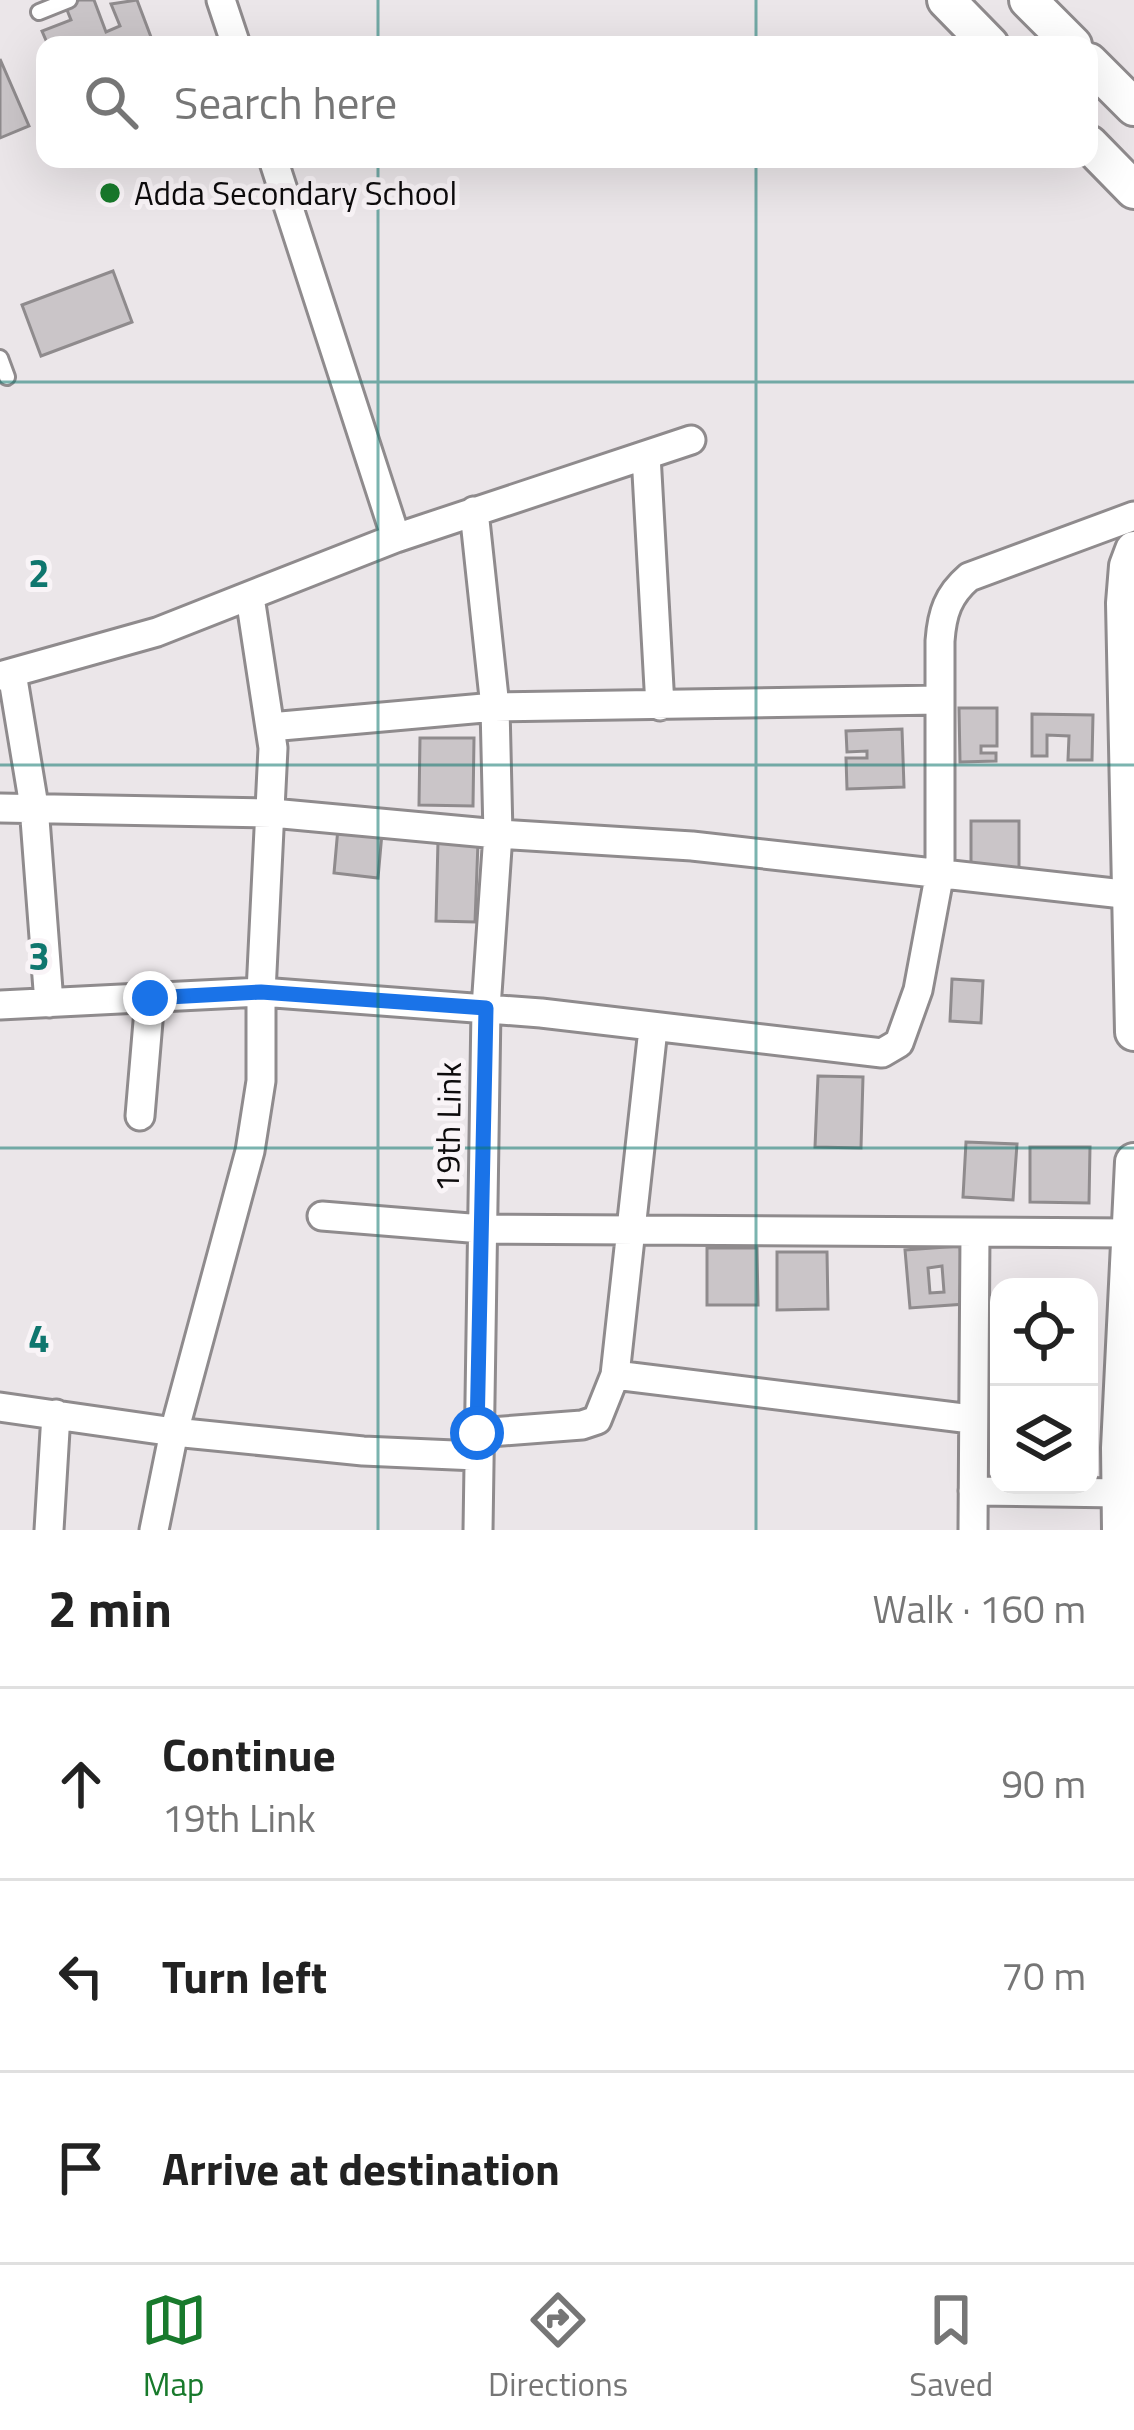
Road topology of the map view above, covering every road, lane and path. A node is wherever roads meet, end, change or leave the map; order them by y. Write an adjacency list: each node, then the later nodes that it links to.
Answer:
1 (69, 0): 5 (lane)
2 (221, 0): 6 (street)
3 (946, 0): 7 (street)
4 (1028, 0): 8 (street)
5 (39, 12)
6 (233, 36)
7 (981, 36)
8 (1063, 36)
9 (1098, 71): 10 (street)
10 (1134, 107)
11 (1098, 153): 13 (street)
12 (276, 168): 20 (street)
13 (1134, 190)
14 (0, 358): 15 (lane)
15 (7, 376)
16 (692, 440): 17 (street)
17 (646, 455): 18 (street); 25 (street)
18 (474, 511): 20 (street); 26 (street, 19th Link)
19 (1134, 516): 24 (street)
20 (396, 538): 22 (street)
21 (1134, 550): 33 (street)
22 (250, 597): 23 (street); 27 (street)
23 (6, 674): 28 (street)
24 (940, 700): 25 (street); 32 (street)
25 (660, 706): 26 (street)
26 (495, 707): 27 (street); 31 (street, 19th Link)
27 (270, 727): 30 (street)
28 (34, 806): 29 (street); 30 (street); 36 (street)
29 (0, 808)
30 (272, 813): 31 (street); 34 (street)
31 (498, 834): 32 (street); 38 (street, 19th Link)
32 (940, 872): 33 (street); 39 (street)
33 (1133, 901): 40 (street)
34 (261, 992): 35 (street); 38 (street); 52 (street)
35 (150, 998): 36 (street); 41 (street)
36 (49, 1003): 37 (street)
37 (0, 1005)
38 (486, 1008): 39 (street); 44 (street, 19th Link)
39 (653, 1028): 45 (street)
40 (1134, 1032)
41 (140, 1116)
42 (1134, 1162): 47 (street)
43 (322, 1216): 44 (street)
44 (482, 1229): 45 (street); 53 (street, 19th Link)
45 (632, 1232): 46 (street); 48 (street)
46 (975, 1232): 47 (street); 51 (street)
47 (1130, 1233): 55 (street)
48 (615, 1375): 51 (street); 53 (street)
49 (0, 1407): 50 (street)
50 (56, 1414): 52 (street); 56 (street)
51 (971, 1419): 54 (street)
52 (174, 1432): 53 (street); 57 (street)
53 (477, 1445): 58 (street, 19th Link)
54 (973, 1491): 55 (street); 59 (street)
55 (1121, 1512)
56 (49, 1530)
57 (154, 1530)
58 (478, 1530)
59 (973, 1530)

